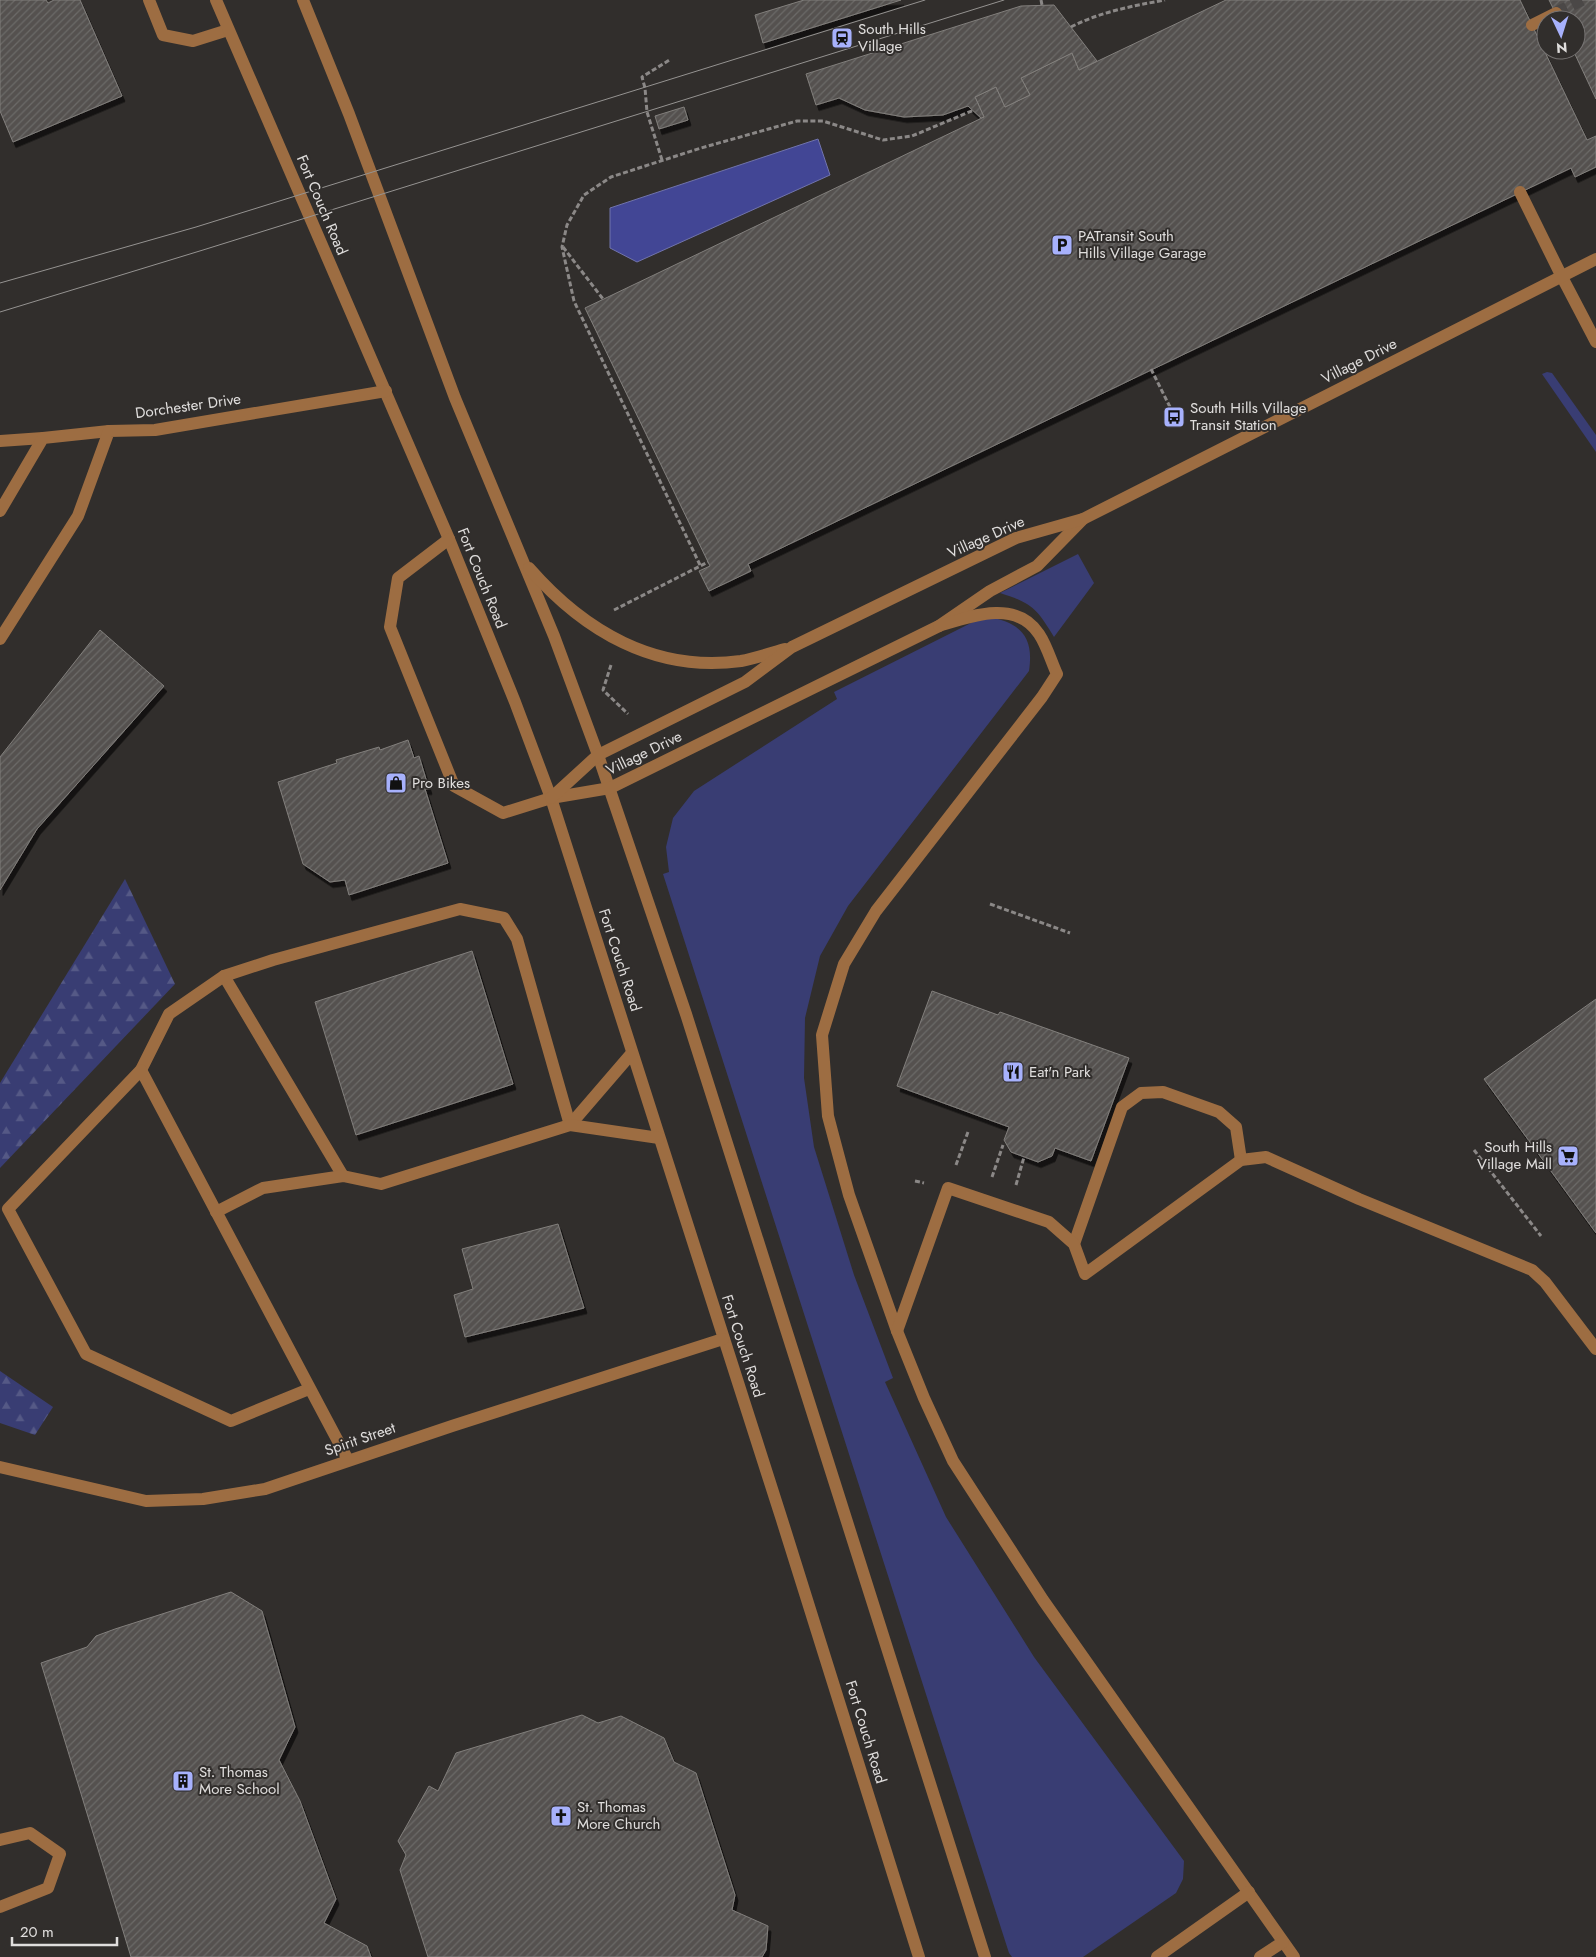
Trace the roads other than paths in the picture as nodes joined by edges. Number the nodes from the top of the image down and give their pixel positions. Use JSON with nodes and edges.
{"nodes":[{"id":1,"x":149,"y":0,"type":"edge"},
{"id":2,"x":216,"y":0,"type":"edge"},
{"id":3,"x":302,"y":0,"type":"edge"},
{"id":4,"x":1536,"y":23,"type":"edge"},
{"id":5,"x":1532,"y":25,"type":"dead end"},
{"id":6,"x":228,"y":30,"type":"junction"},
{"id":7,"x":1520,"y":192,"type":"dead end"},
{"id":8,"x":1596,"y":259,"type":"edge"},
{"id":9,"x":1562,"y":277,"type":"junction"},
{"id":10,"x":1596,"y":342,"type":"edge"},
{"id":11,"x":386,"y":391,"type":"junction"},
{"id":12,"x":108,"y":431,"type":"junction"},
{"id":13,"x":42,"y":438,"type":"junction"},
{"id":14,"x":0,"y":440,"type":"edge"},
{"id":15,"x":0,"y":511,"type":"edge"},
{"id":16,"x":1083,"y":519,"type":"junction"},
{"id":17,"x":449,"y":539,"type":"junction"},
{"id":18,"x":521,"y":558,"type":"junction"},
{"id":19,"x":939,"y":626,"type":"junction"},
{"id":20,"x":0,"y":639,"type":"edge"},
{"id":21,"x":792,"y":648,"type":"junction"},
{"id":22,"x":598,"y":755,"type":"junction"},
{"id":23,"x":610,"y":788,"type":"junction"},
{"id":24,"x":551,"y":798,"type":"junction"},
{"id":25,"x":224,"y":976,"type":"junction"},
{"id":26,"x":632,"y":1053,"type":"junction"},
{"id":27,"x":141,"y":1070,"type":"junction"},
{"id":28,"x":570,"y":1125,"type":"junction"},
{"id":29,"x":659,"y":1138,"type":"junction"},
{"id":30,"x":1241,"y":1160,"type":"junction"},
{"id":31,"x":343,"y":1176,"type":"junction"},
{"id":32,"x":216,"y":1212,"type":"junction"},
{"id":33,"x":1074,"y":1244,"type":"junction"},
{"id":34,"x":897,"y":1331,"type":"junction"},
{"id":35,"x":723,"y":1338,"type":"junction"},
{"id":36,"x":1596,"y":1349,"type":"edge"},
{"id":37,"x":309,"y":1389,"type":"junction"},
{"id":38,"x":348,"y":1460,"type":"junction"},
{"id":39,"x":0,"y":1467,"type":"edge"},
{"id":40,"x":0,"y":1840,"type":"edge"},
{"id":41,"x":1249,"y":1892,"type":"junction"},
{"id":42,"x":0,"y":1907,"type":"edge"},
{"id":43,"x":1283,"y":1942,"type":"junction"},
{"id":44,"x":920,"y":1957,"type":"edge"},
{"id":45,"x":985,"y":1957,"type":"edge"},
{"id":46,"x":1157,"y":1957,"type":"edge"},
{"id":47,"x":1260,"y":1957,"type":"edge"},
{"id":48,"x":1294,"y":1957,"type":"edge"}],
"edges":[{"from":1,"to":6,"type":"street"},
{"from":2,"to":6,"type":"street","name":"Fort Couch Road"},
{"from":3,"to":18,"type":"street"},
{"from":4,"to":5,"type":"street"},
{"from":6,"to":11,"type":"street","name":"Fort Couch Road"},
{"from":7,"to":9,"type":"street"},
{"from":8,"to":9,"type":"street","name":"Village Drive"},
{"from":9,"to":10,"type":"street"},
{"from":9,"to":16,"type":"street","name":"Village Drive"},
{"from":11,"to":12,"type":"street","name":"Dorchester Drive"},
{"from":11,"to":17,"type":"street","name":"Fort Couch Road"},
{"from":12,"to":13,"type":"street","name":"Dorchester Drive"},
{"from":12,"to":20,"type":"street"},
{"from":13,"to":14,"type":"street","name":"Dorchester Drive"},
{"from":13,"to":15,"type":"street"},
{"from":16,"to":19,"type":"street","name":"Village Drive"},
{"from":16,"to":21,"type":"street","name":"Village Drive"},
{"from":17,"to":24,"type":"street","name":"Fort Couch Road"},
{"from":17,"to":24,"type":"street"},
{"from":18,"to":21,"type":"street"},
{"from":18,"to":22,"type":"street"},
{"from":19,"to":23,"type":"street","name":"Village Drive"},
{"from":19,"to":34,"type":"street"},
{"from":21,"to":22,"type":"street","name":"Village Drive"},
{"from":22,"to":23,"type":"street"},
{"from":22,"to":24,"type":"street","name":"Village Drive"},
{"from":23,"to":24,"type":"street","name":"Village Drive"},
{"from":23,"to":45,"type":"street"},
{"from":24,"to":26,"type":"street","name":"Fort Couch Road"},
{"from":25,"to":27,"type":"street"},
{"from":25,"to":28,"type":"street"},
{"from":25,"to":31,"type":"street"},
{"from":26,"to":28,"type":"street"},
{"from":26,"to":29,"type":"street","name":"Fort Couch Road"},
{"from":27,"to":32,"type":"street"},
{"from":27,"to":37,"type":"street"},
{"from":28,"to":29,"type":"street"},
{"from":28,"to":31,"type":"street"},
{"from":29,"to":35,"type":"street","name":"Fort Couch Road"},
{"from":30,"to":33,"type":"street"},
{"from":30,"to":33,"type":"street"},
{"from":30,"to":36,"type":"street"},
{"from":31,"to":32,"type":"street"},
{"from":32,"to":37,"type":"street"},
{"from":33,"to":34,"type":"street"},
{"from":34,"to":41,"type":"street"},
{"from":35,"to":38,"type":"street","name":"Spirit Street"},
{"from":35,"to":44,"type":"street","name":"Fort Couch Road"},
{"from":37,"to":38,"type":"street"},
{"from":38,"to":39,"type":"street","name":"Spirit Street"},
{"from":40,"to":42,"type":"street"},
{"from":41,"to":43,"type":"street"},
{"from":41,"to":46,"type":"street"},
{"from":43,"to":47,"type":"street"},
{"from":43,"to":48,"type":"street"}]}
